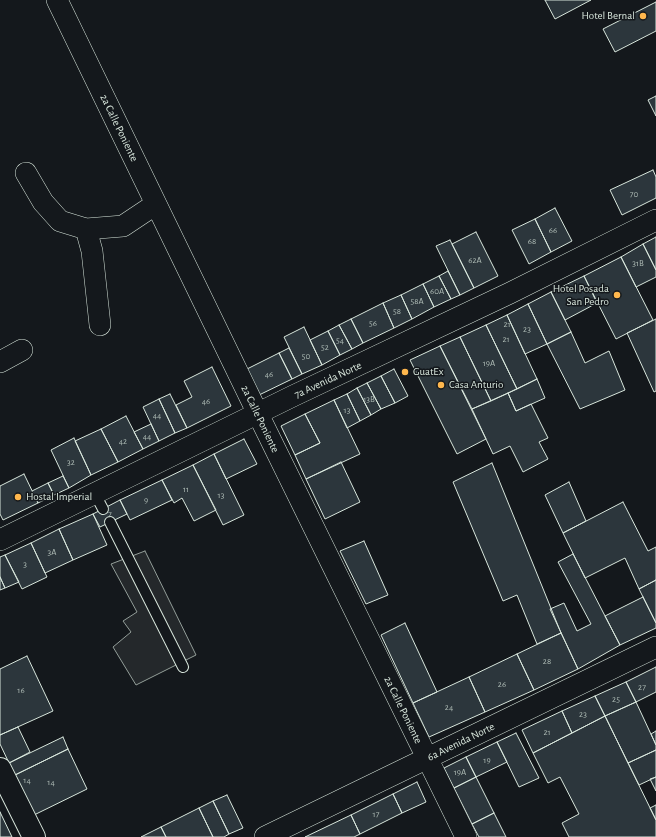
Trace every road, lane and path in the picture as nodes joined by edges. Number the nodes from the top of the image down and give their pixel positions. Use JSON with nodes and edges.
{"nodes":[{"id":1,"x":57,"y":0,"type":"edge"},
{"id":2,"x":26,"y":173,"type":"dead end"},
{"id":3,"x":156,"y":204,"type":"junction"},
{"id":4,"x":656,"y":220,"type":"edge"},
{"id":5,"x":86,"y":229,"type":"junction"},
{"id":6,"x":100,"y":325,"type":"dead end"},
{"id":7,"x":22,"y":350,"type":"dead end"},
{"id":8,"x":0,"y":362,"type":"edge"},
{"id":9,"x":258,"y":414,"type":"junction"},
{"id":10,"x":110,"y":522,"type":"dead end"},
{"id":11,"x":0,"y":540,"type":"edge"},
{"id":12,"x":656,"y":647,"type":"edge"},
{"id":13,"x":183,"y":667,"type":"dead end"},
{"id":14,"x":427,"y":758,"type":"junction"},
{"id":15,"x":0,"y":769,"type":"edge"},
{"id":16,"x":34,"y":837,"type":"edge"},
{"id":17,"x":265,"y":837,"type":"edge"},
{"id":18,"x":466,"y":837,"type":"edge"}],
"edges":[{"from":1,"to":3,"type":"street","name":"2a Calle Poniente"},
{"from":2,"to":5,"type":"street"},
{"from":3,"to":5,"type":"street"},
{"from":3,"to":9,"type":"street","name":"2a Calle Poniente"},
{"from":4,"to":9,"type":"street","name":"7a Avenida Norte"},
{"from":5,"to":6,"type":"street"},
{"from":7,"to":8,"type":"street"},
{"from":9,"to":11,"type":"street","name":"7a Avenida Norte"},
{"from":9,"to":14,"type":"street","name":"2a Calle Poniente"},
{"from":10,"to":13,"type":"lane"},
{"from":12,"to":14,"type":"street","name":"6a Avenida Norte"},
{"from":14,"to":17,"type":"street","name":"6a Avenida Norte"},
{"from":14,"to":18,"type":"street","name":"2a Calle Poniente"},
{"from":15,"to":16,"type":"main road"}]}
